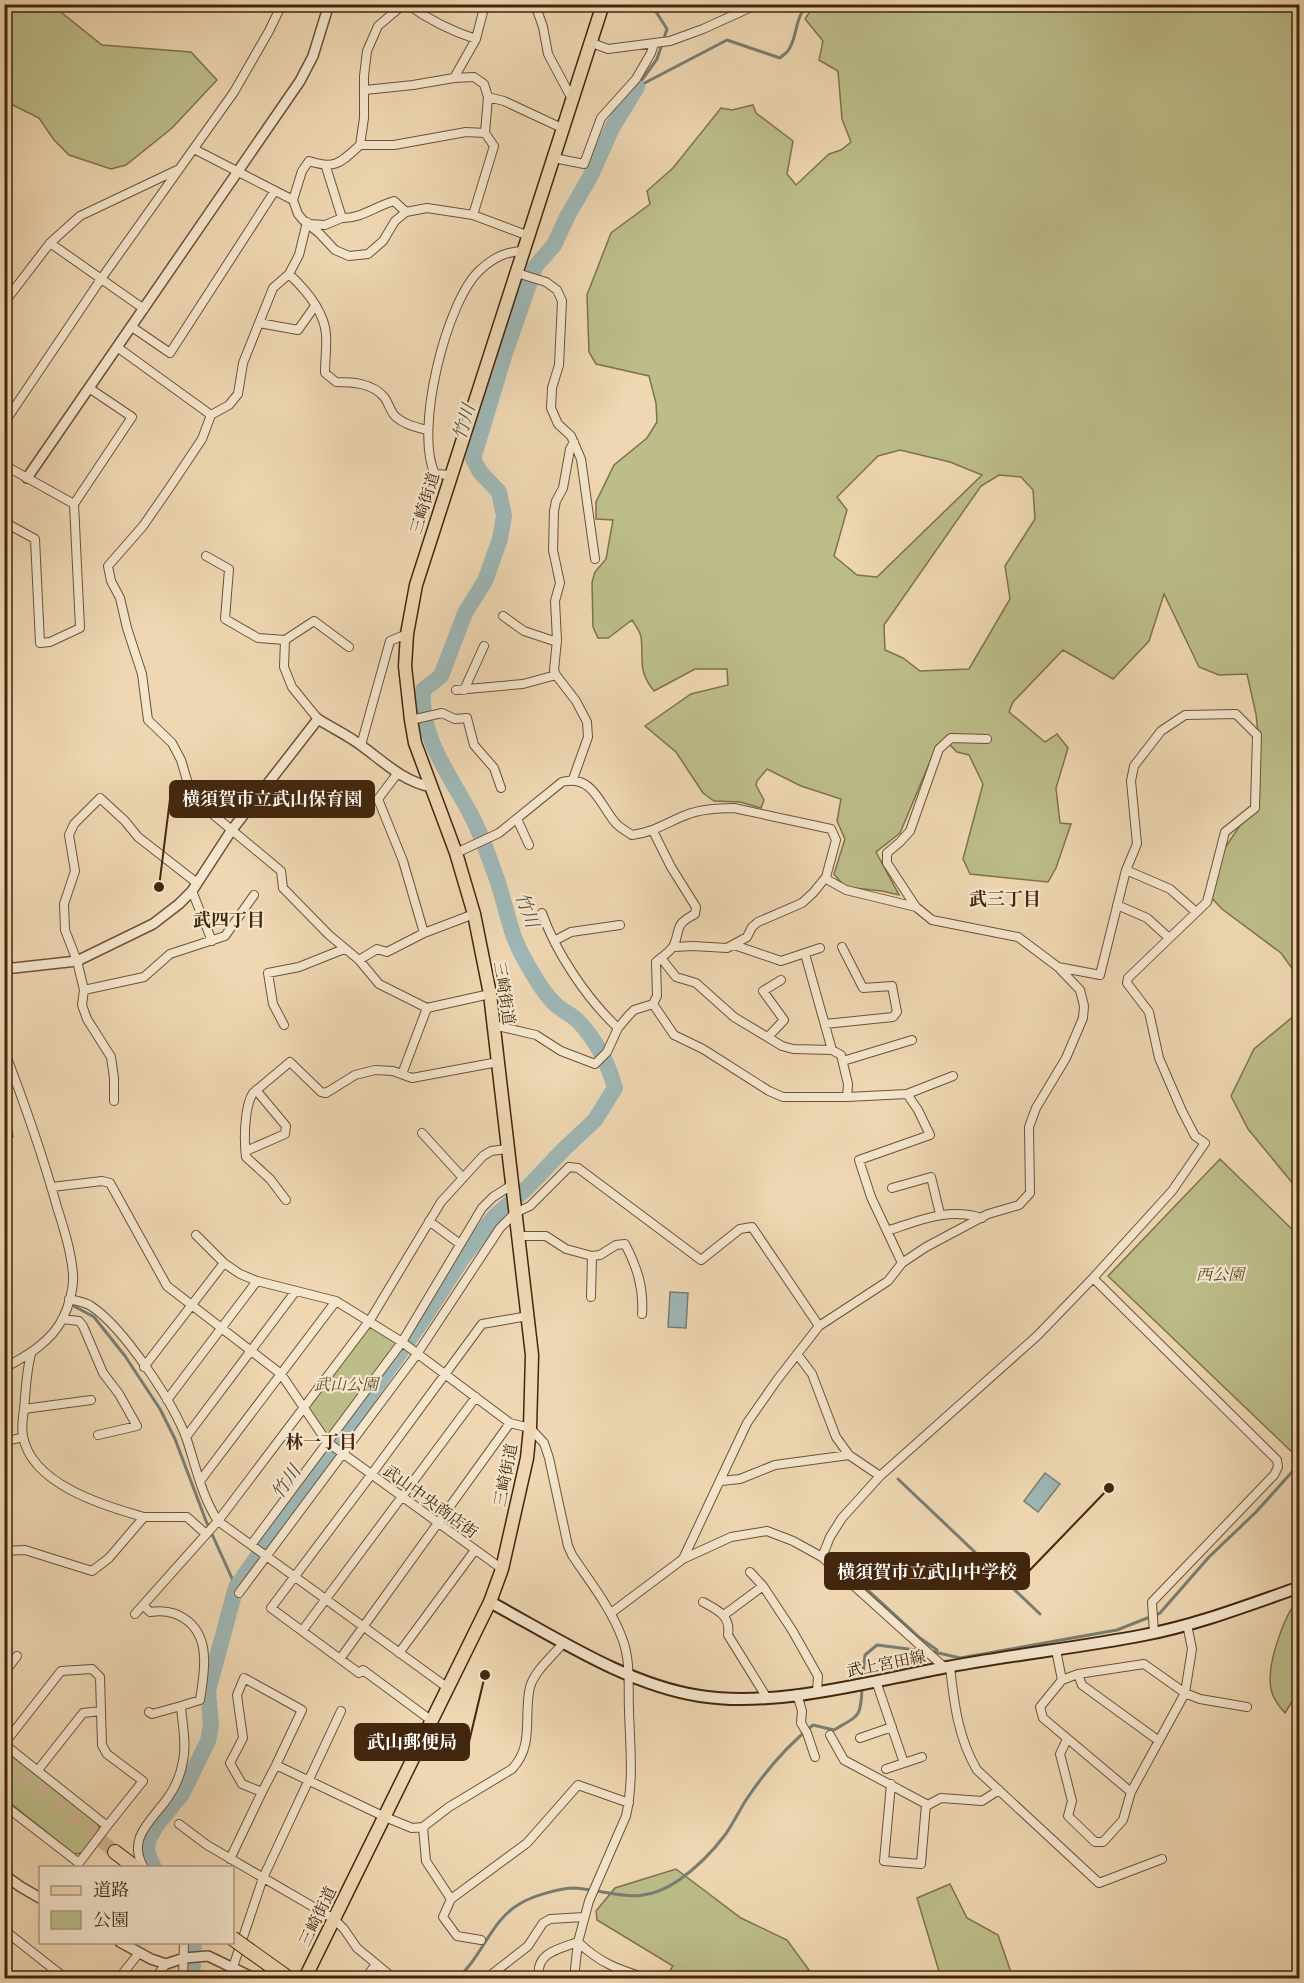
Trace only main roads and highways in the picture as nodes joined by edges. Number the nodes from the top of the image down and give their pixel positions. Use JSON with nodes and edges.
{"nodes":[{"id":1,"x":603,"y":4,"type":"edge"},
{"id":2,"x":1299,"y":1587,"type":"edge"},
{"id":3,"x":490,"y":1602,"type":"junction"},
{"id":4,"x":113,"y":1854,"type":"tunnel mouth"},
{"id":5,"x":132,"y":1866,"type":"edge"},
{"id":6,"x":234,"y":1939,"type":"edge"},
{"id":7,"x":232,"y":1944,"type":"edge"},
{"id":8,"x":279,"y":1978,"type":"edge"},
{"id":9,"x":288,"y":1978,"type":"edge"},
{"id":10,"x":304,"y":1978,"type":"edge"}],
"edges":[{"from":1,"to":3,"type":"main road","name":"三崎街道"},
{"from":2,"to":3,"type":"main road","name":"武上宮田線"},
{"from":3,"to":10,"type":"main road","name":"三崎街道"},
{"from":4,"to":5,"type":"highway"},
{"from":6,"to":9,"type":"highway","bridge":true},
{"from":7,"to":8,"type":"highway"}]}
